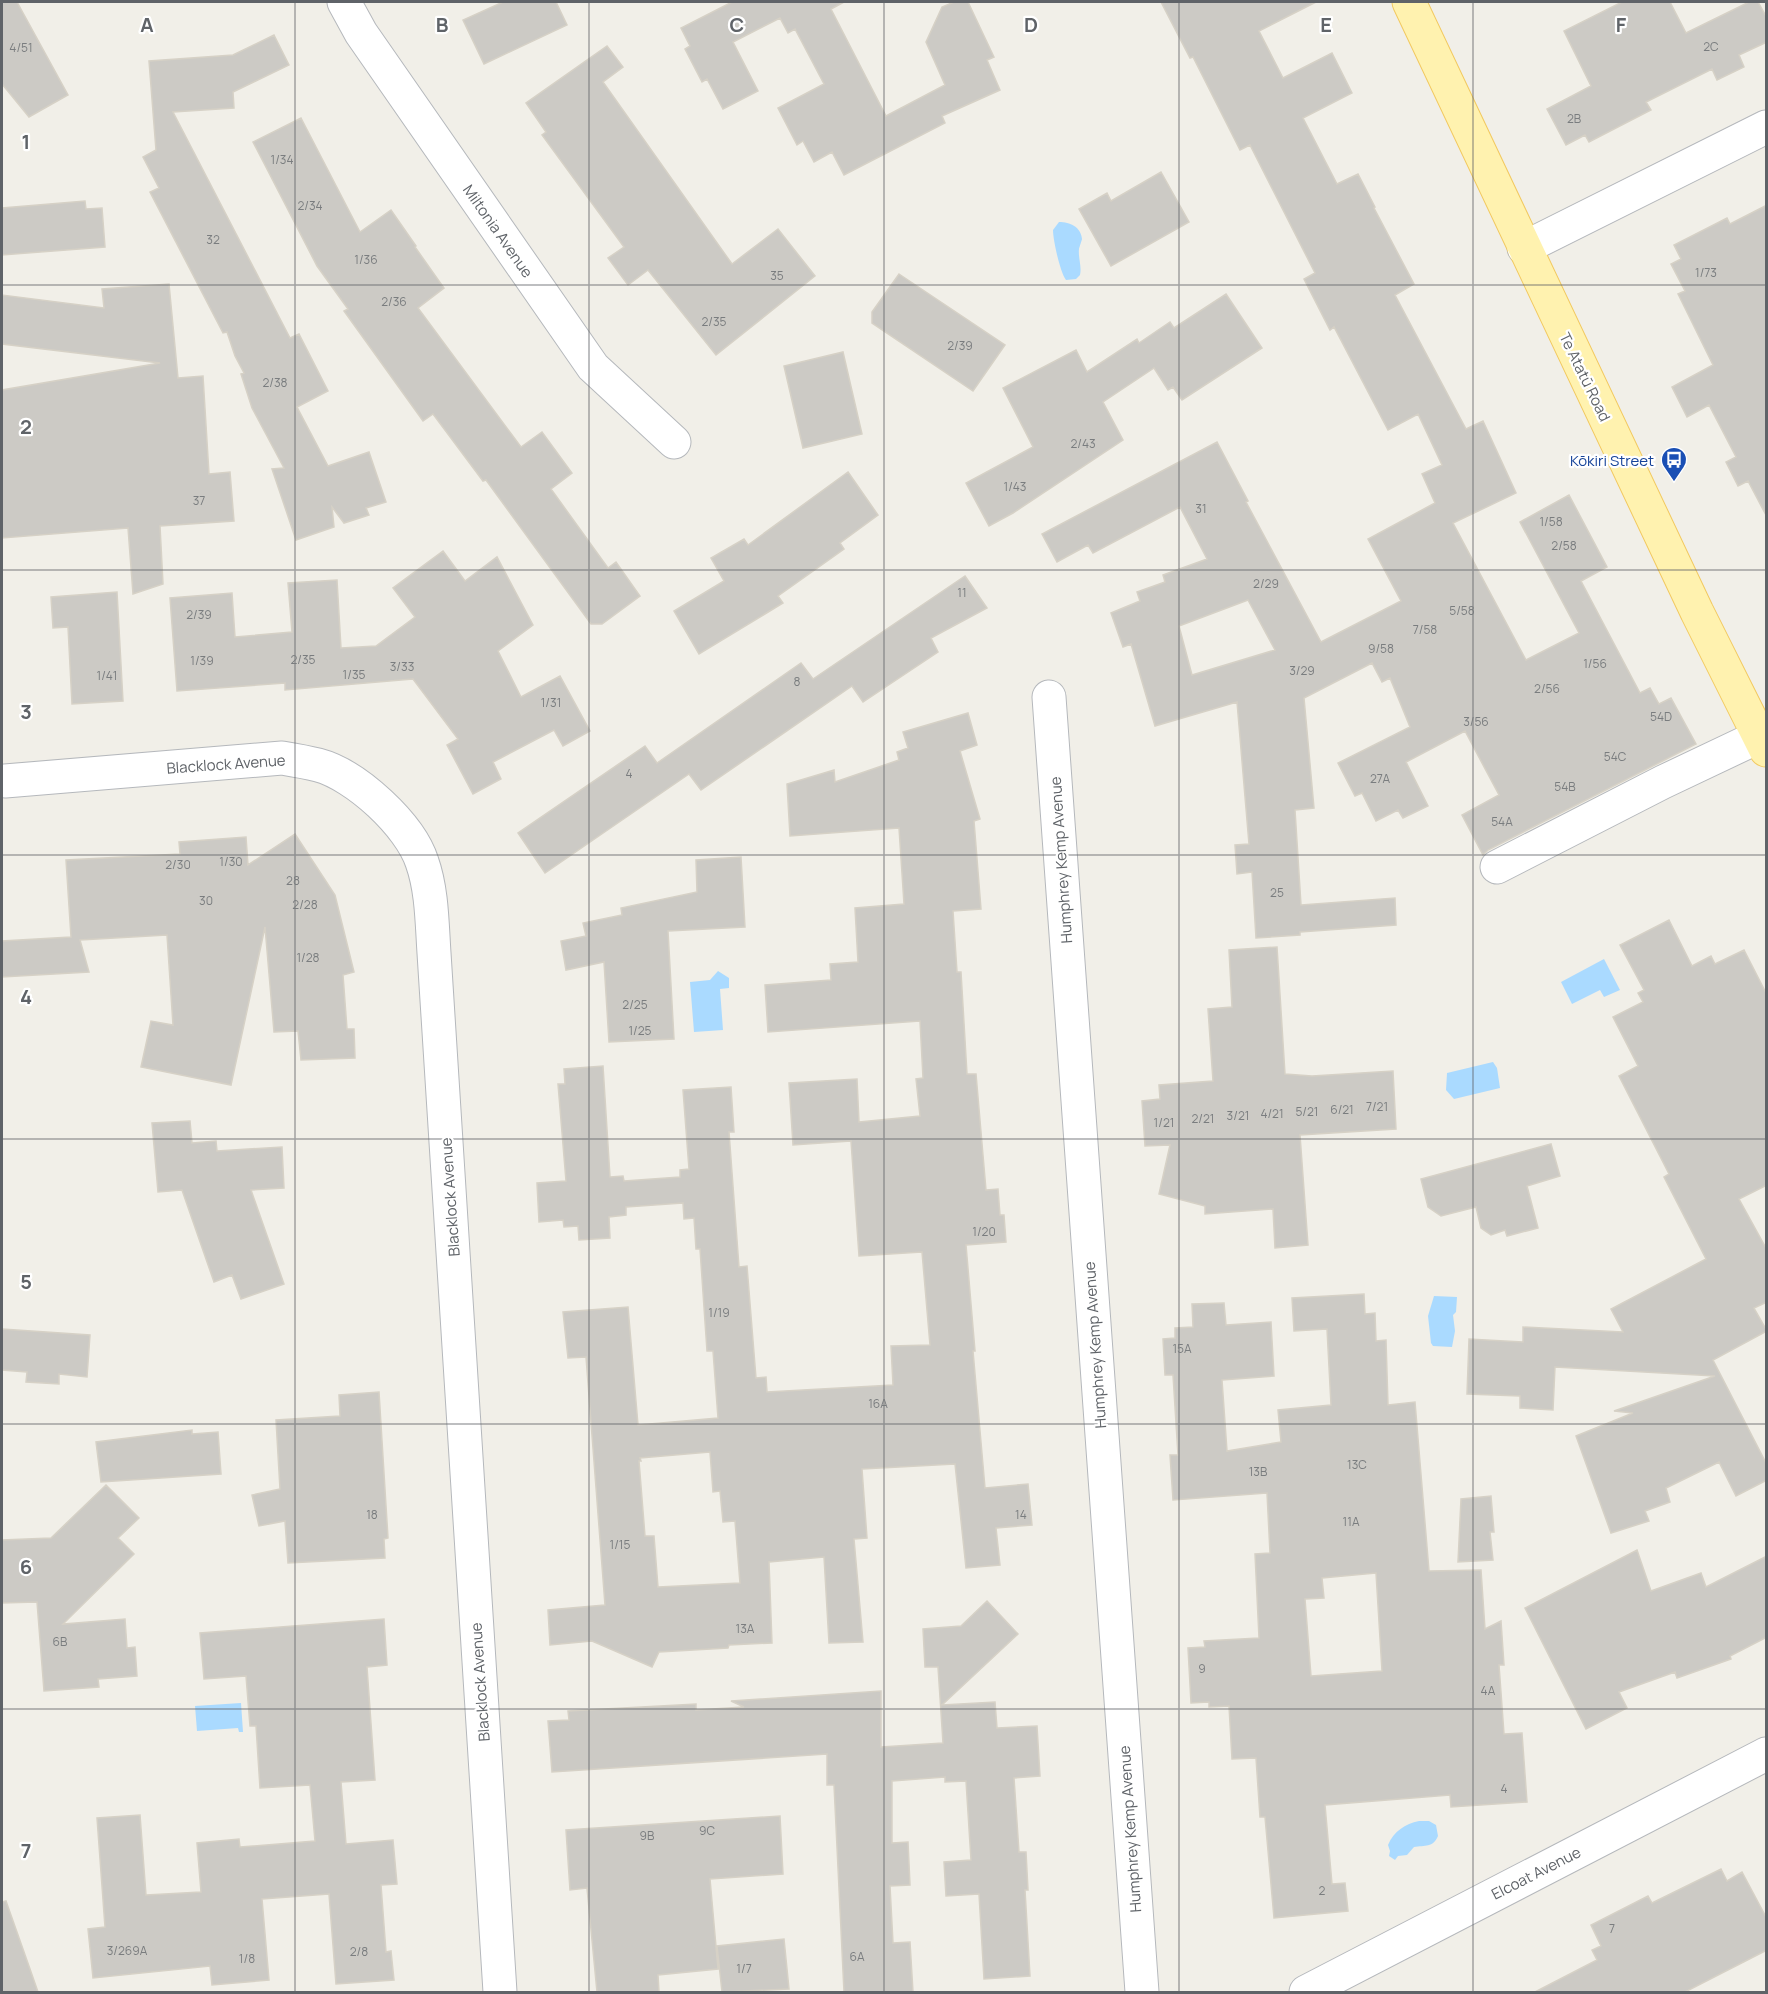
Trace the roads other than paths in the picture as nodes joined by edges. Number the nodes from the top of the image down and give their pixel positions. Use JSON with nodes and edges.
{"nodes":[{"id":1,"x":344,"y":2,"type":"edge"},
{"id":2,"x":1409,"y":2,"type":"edge"},
{"id":3,"x":1767,"y":127,"type":"edge"},
{"id":4,"x":1524,"y":248,"type":"junction"},
{"id":5,"x":674,"y":442,"type":"dead end"},
{"id":6,"x":1049,"y":697,"type":"dead end"},
{"id":7,"x":1764,"y":744,"type":"edge"},
{"id":8,"x":5,"y":781,"type":"dead end"},
{"id":9,"x":1497,"y":867,"type":"dead end"},
{"id":10,"x":1767,"y":1754,"type":"edge"},
{"id":11,"x":500,"y":1992,"type":"edge"},
{"id":12,"x":1142,"y":1992,"type":"edge"},
{"id":13,"x":1306,"y":1992,"type":"edge"}],
"edges":[{"from":1,"to":5,"type":"street","name":"Miltonia Avenue"},
{"from":2,"to":4,"type":"main road","name":"Te Atatū Road"},
{"from":3,"to":4,"type":"street"},
{"from":4,"to":7,"type":"main road","name":"Te Atatū Road"},
{"from":6,"to":12,"type":"street","name":"Humphrey Kemp Avenue"},
{"from":7,"to":9,"type":"street"},
{"from":8,"to":11,"type":"street","name":"Blacklock Avenue"},
{"from":10,"to":13,"type":"street","name":"Elcoat Avenue"}]}
